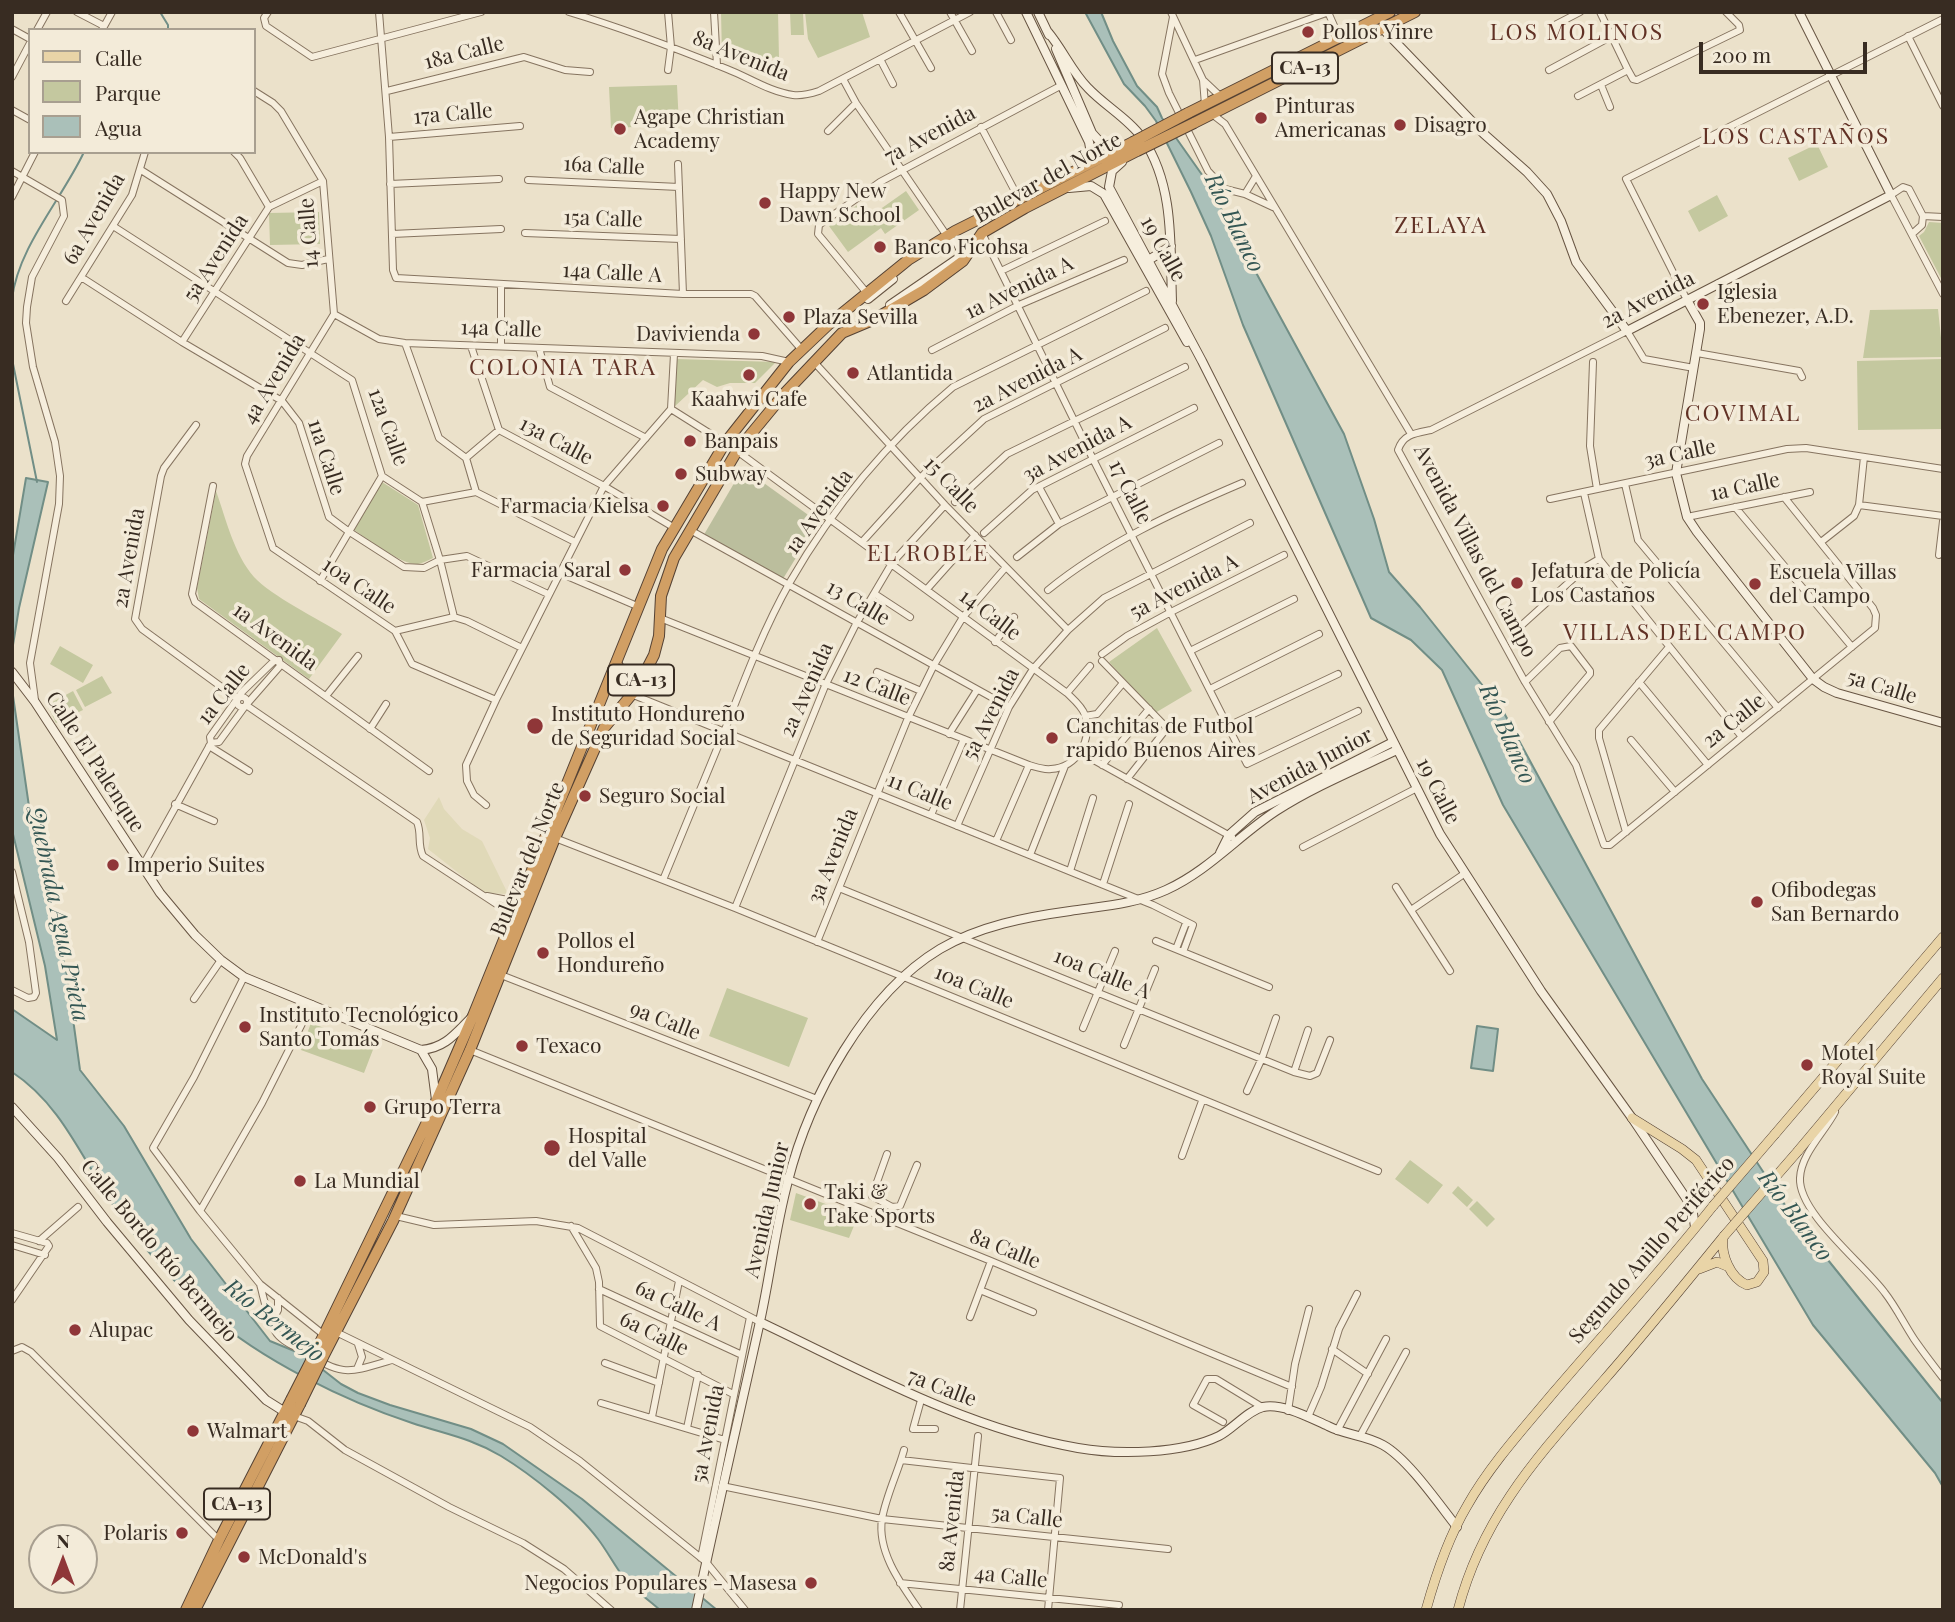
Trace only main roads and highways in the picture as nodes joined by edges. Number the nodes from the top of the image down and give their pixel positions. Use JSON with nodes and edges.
{"nodes":[{"id":1,"x":1026,"y":12,"type":"edge"},
{"id":2,"x":1038,"y":12,"type":"edge"},
{"id":3,"x":1390,"y":12,"type":"edge"},
{"id":4,"x":1415,"y":12,"type":"edge"},
{"id":5,"x":1799,"y":12,"type":"edge"},
{"id":6,"x":1373,"y":16,"type":"edge"},
{"id":7,"x":1383,"y":29,"type":"junction"},
{"id":8,"x":1048,"y":32,"type":"junction"},
{"id":9,"x":1043,"y":47,"type":"junction"},
{"id":10,"x":1074,"y":94,"type":"junction"},
{"id":11,"x":1094,"y":94,"type":"junction"},
{"id":12,"x":1223,"y":102,"type":"junction"},
{"id":13,"x":1095,"y":144,"type":"junction"},
{"id":14,"x":1122,"y":153,"type":"junction"},
{"id":15,"x":1080,"y":168,"type":"junction"},
{"id":16,"x":1068,"y":188,"type":"junction"},
{"id":17,"x":1171,"y":246,"type":"junction"},
{"id":18,"x":1146,"y":262,"type":"junction"},
{"id":19,"x":1687,"y":300,"type":"junction"},
{"id":20,"x":1173,"y":304,"type":"junction"},
{"id":21,"x":829,"y":324,"type":"junction"},
{"id":22,"x":842,"y":333,"type":"junction"},
{"id":23,"x":1202,"y":360,"type":"junction"},
{"id":24,"x":740,"y":424,"type":"junction"},
{"id":25,"x":674,"y":558,"type":"junction"},
{"id":26,"x":17,"y":677,"type":"edge"},
{"id":27,"x":1943,"y":723,"type":"edge"},
{"id":28,"x":1395,"y":746,"type":"junction"},
{"id":29,"x":1219,"y":856,"type":"junction"},
{"id":30,"x":1943,"y":937,"type":"edge"},
{"id":31,"x":1943,"y":978,"type":"edge"},
{"id":32,"x":473,"y":1016,"type":"junction"},
{"id":33,"x":421,"y":1050,"type":"junction"},
{"id":34,"x":436,"y":1102,"type":"junction"},
{"id":35,"x":12,"y":1107,"type":"edge"},
{"id":36,"x":1632,"y":1118,"type":"junction"},
{"id":37,"x":1692,"y":1208,"type":"junction"},
{"id":38,"x":1711,"y":1208,"type":"junction"},
{"id":39,"x":1695,"y":1227,"type":"junction"},
{"id":40,"x":1723,"y":1237,"type":"junction"},
{"id":41,"x":1729,"y":1267,"type":"junction"},
{"id":42,"x":1694,"y":1272,"type":"junction"},
{"id":43,"x":760,"y":1322,"type":"junction"},
{"id":44,"x":319,"y":1355,"type":"junction"},
{"id":45,"x":289,"y":1414,"type":"junction"},
{"id":46,"x":1457,"y":1527,"type":"junction"},
{"id":47,"x":186,"y":1610,"type":"edge"},
{"id":48,"x":195,"y":1610,"type":"edge"},
{"id":49,"x":696,"y":1610,"type":"edge"},
{"id":50,"x":1426,"y":1610,"type":"edge"},
{"id":51,"x":1458,"y":1610,"type":"edge"}],
"edges":[{"from":1,"to":9,"type":"main road"},
{"from":2,"to":8,"type":"main road"},
{"from":3,"to":6,"type":"highway","name":"Bulevar del Norte","number":"CA-13"},
{"from":4,"to":7,"type":"highway","name":"Bulevar del Norte","number":"CA-13"},
{"from":5,"to":19,"type":"main road","name":"2a Avenida"},
{"from":6,"to":12,"type":"highway","name":"Bulevar del Norte","number":"CA-13"},
{"from":7,"to":12,"type":"highway","name":"Bulevar del Norte","number":"CA-13"},
{"from":7,"to":19,"type":"main road","name":"2a Avenida"},
{"from":8,"to":10,"type":"main road"},
{"from":8,"to":11,"type":"main road"},
{"from":9,"to":10,"type":"main road"},
{"from":9,"to":13,"type":"main road"},
{"from":10,"to":11,"type":"main road"},
{"from":10,"to":13,"type":"main road"},
{"from":11,"to":17,"type":"main road"},
{"from":12,"to":14,"type":"highway","name":"Bulevar del Norte","number":"CA-13","bridge":true},
{"from":13,"to":14,"type":"main road"},
{"from":13,"to":15,"type":"main road"},
{"from":14,"to":15,"type":"highway","name":"Bulevar del Norte","number":"CA-13"},
{"from":14,"to":16,"type":"highway","name":"Bulevar del Norte","number":"CA-13"},
{"from":14,"to":18,"type":"main road","name":"19 Calle"},
{"from":15,"to":21,"type":"highway","name":"Bulevar del Norte","number":"CA-13"},
{"from":16,"to":18,"type":"main road","name":"19 Calle"},
{"from":16,"to":22,"type":"highway","name":"Bulevar del Norte","number":"CA-13"},
{"from":17,"to":18,"type":"main road"},
{"from":17,"to":20,"type":"main road"},
{"from":18,"to":20,"type":"main road","name":"19 Calle"},
{"from":18,"to":23,"type":"main road","name":"19 Calle"},
{"from":19,"to":27,"type":"main road","name":"5a Calle"},
{"from":20,"to":23,"type":"main road","name":"19 Calle"},
{"from":21,"to":22,"type":"main road"},
{"from":21,"to":24,"type":"highway","name":"Bulevar del Norte","number":"CA-13"},
{"from":22,"to":25,"type":"highway","name":"Bulevar del Norte","number":"CA-13"},
{"from":23,"to":28,"type":"main road","name":"19 Calle"},
{"from":24,"to":25,"type":"highway"},
{"from":24,"to":32,"type":"highway","name":"Bulevar del Norte","number":"CA-13"},
{"from":25,"to":44,"type":"highway","name":"Bulevar del Norte","number":"CA-13"},
{"from":26,"to":33,"type":"main road","name":"Calle El Palenque"},
{"from":28,"to":29,"type":"main road","name":"Avenida Junior"},
{"from":28,"to":29,"type":"main road","name":"Avenida Junior"},
{"from":28,"to":36,"type":"main road","name":"19 Calle"},
{"from":29,"to":43,"type":"main road","name":"Avenida Junior"},
{"from":30,"to":38,"type":"main road","name":"Segundo Anillo Periférico","bridge":true},
{"from":31,"to":40,"type":"main road","bridge":true},
{"from":32,"to":33,"type":"main road"},
{"from":32,"to":34,"type":"highway","name":"Bulevar del Norte","number":"CA-13"},
{"from":33,"to":34,"type":"main road"},
{"from":34,"to":44,"type":"highway","name":"Bulevar del Norte","number":"CA-13"},
{"from":35,"to":45,"type":"main road","name":"Calle Bordo Río Bermejo"},
{"from":36,"to":37,"type":"main road","name":"19 Calle"},
{"from":36,"to":41,"type":"main road"},
{"from":37,"to":38,"type":"main road"},
{"from":37,"to":39,"type":"main road","name":"19 Calle"},
{"from":38,"to":39,"type":"main road","name":"Segundo Anillo Periférico"},
{"from":39,"to":46,"type":"main road","name":"Segundo Anillo Periférico"},
{"from":40,"to":41,"type":"main road"},
{"from":40,"to":42,"type":"main road"},
{"from":41,"to":42,"type":"main road"},
{"from":42,"to":51,"type":"main road"},
{"from":43,"to":46,"type":"main road","name":"7a Calle"},
{"from":43,"to":49,"type":"main road","name":"Avenida Junior"},
{"from":44,"to":45,"type":"highway","name":"Bulevar del Norte","number":"CA-13","bridge":true},
{"from":45,"to":47,"type":"highway","name":"Bulevar del Norte","number":"CA-13"},
{"from":45,"to":48,"type":"highway","name":"Bulevar del Norte","number":"CA-13"},
{"from":46,"to":50,"type":"main road","name":"Segundo Anillo Periférico"}]}
